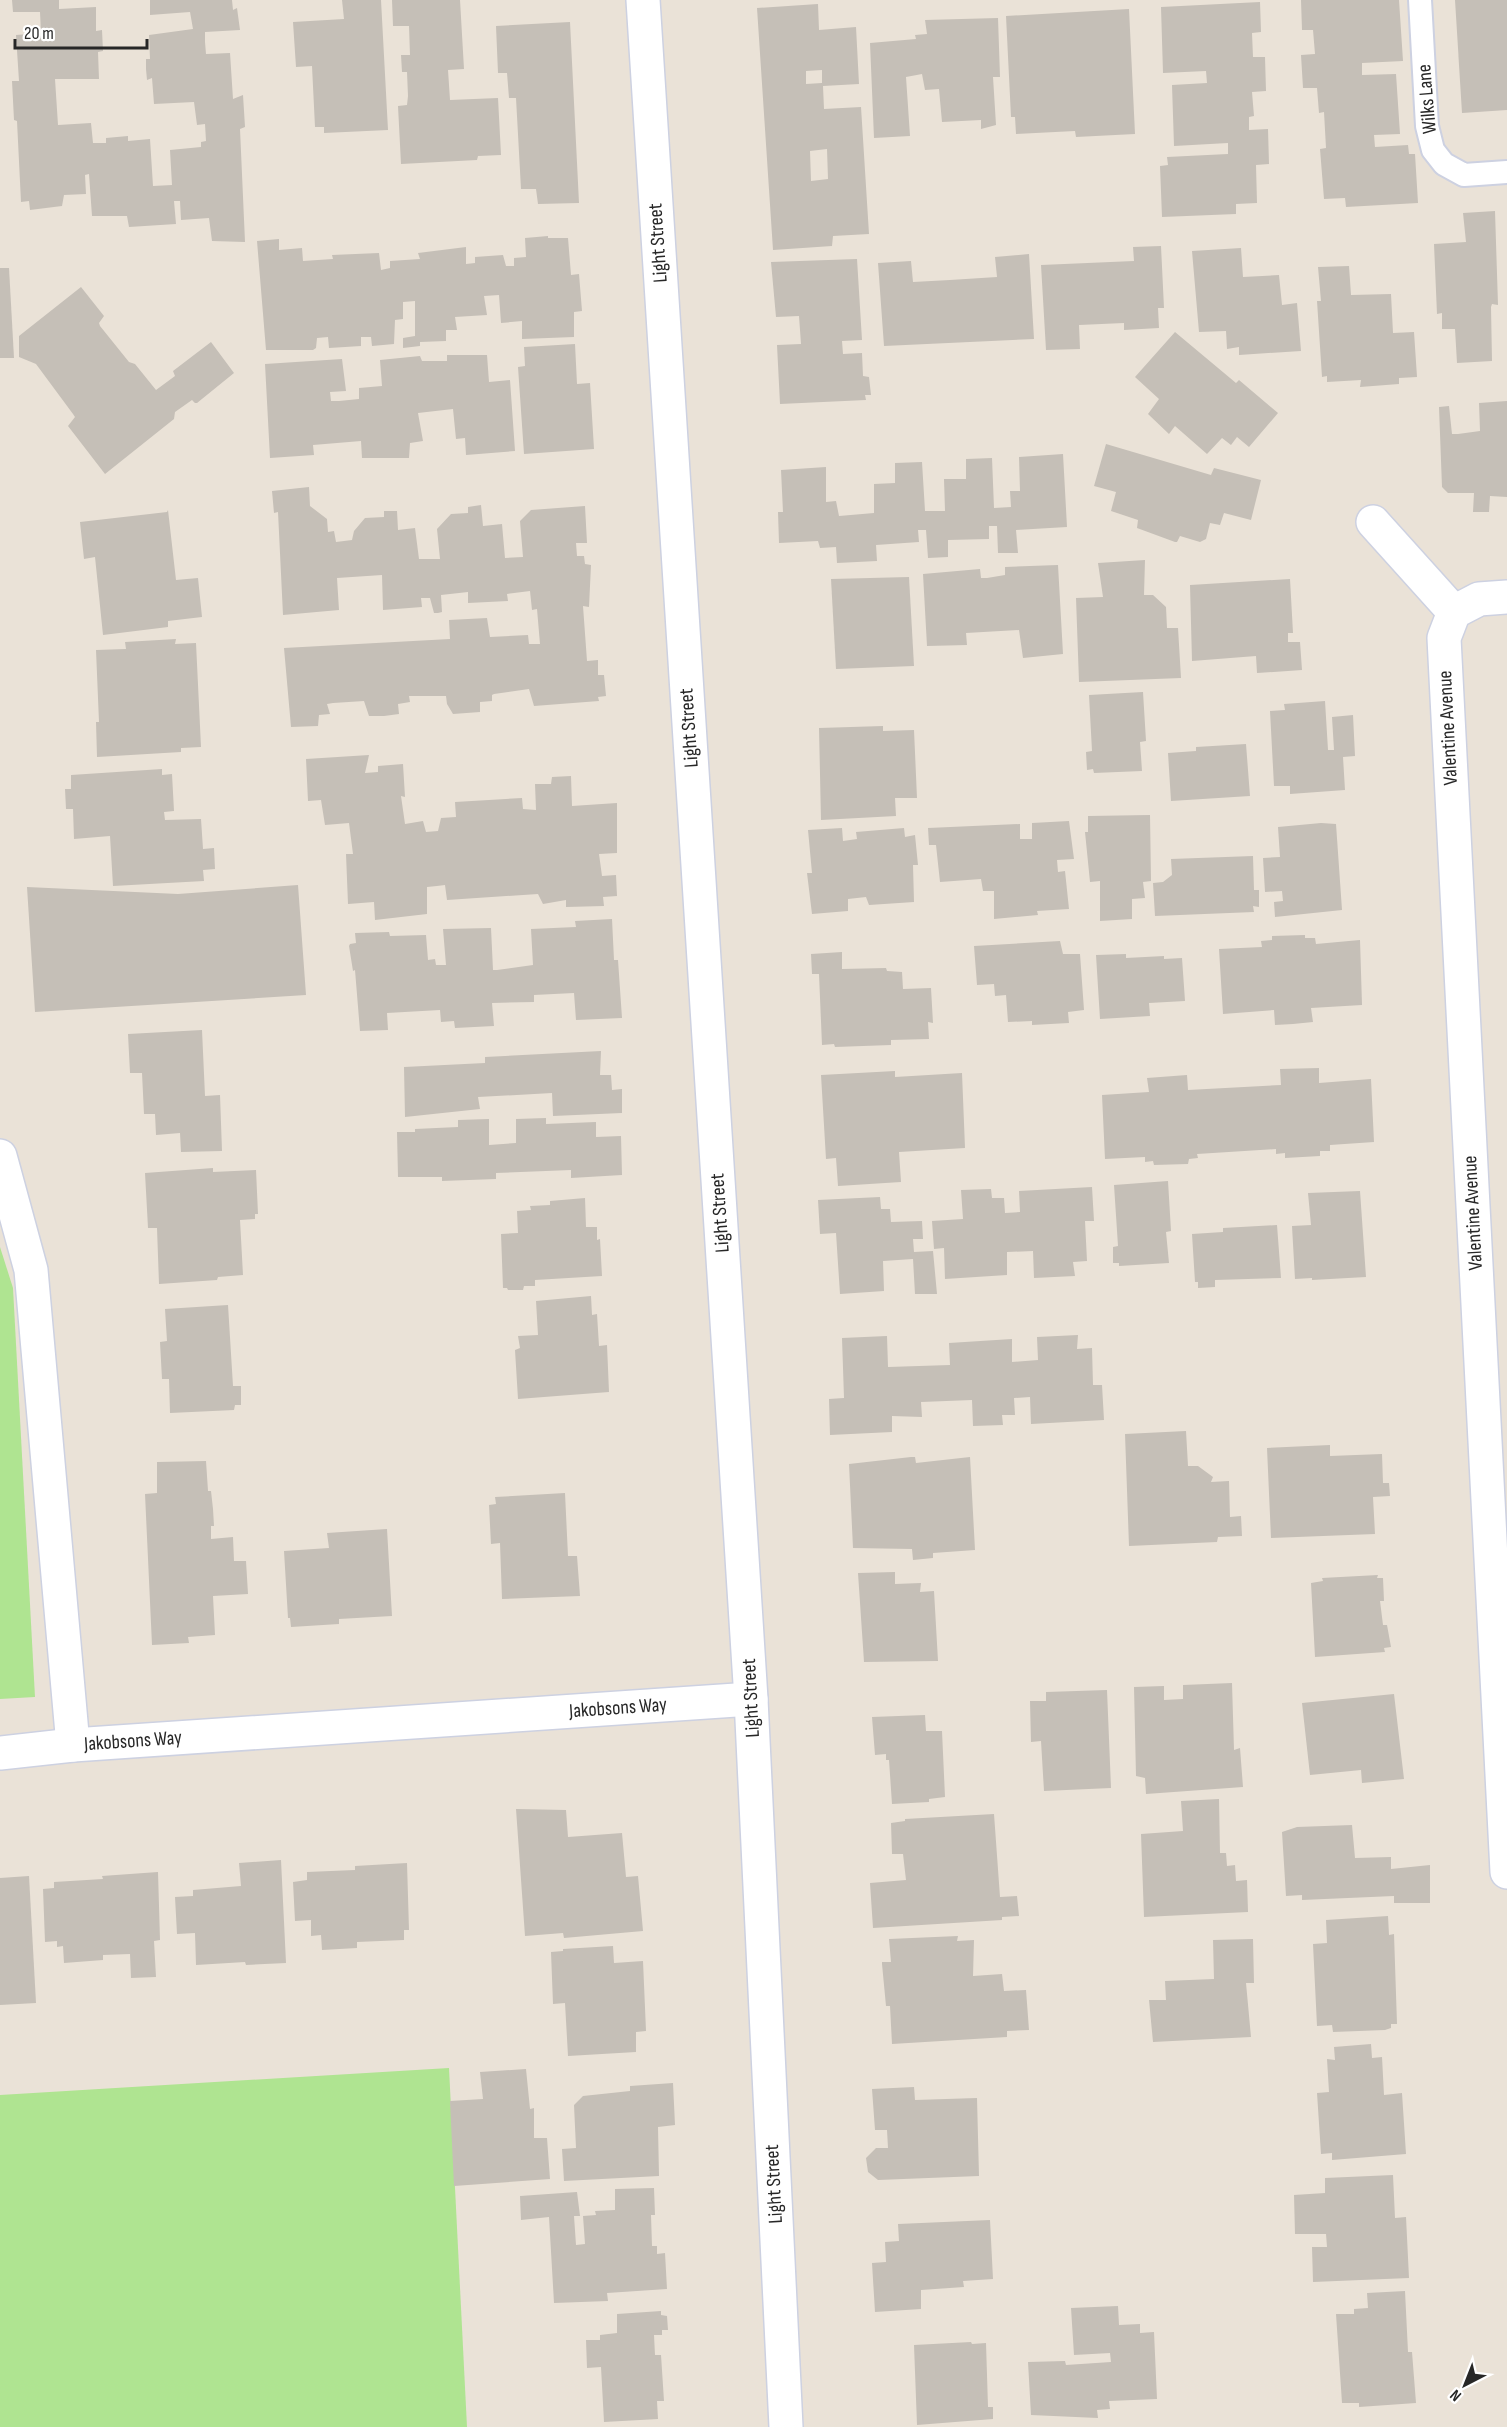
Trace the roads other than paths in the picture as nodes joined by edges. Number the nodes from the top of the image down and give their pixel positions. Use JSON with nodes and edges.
{"nodes":[{"id":1,"x":643,"y":0,"type":"edge"},
{"id":2,"x":1420,"y":0,"type":"edge"},
{"id":3,"x":1507,"y":172,"type":"edge"},
{"id":4,"x":1373,"y":522,"type":"dead end"},
{"id":5,"x":1507,"y":597,"type":"edge"},
{"id":6,"x":1454,"y":612,"type":"junction"},
{"id":7,"x":0,"y":1156,"type":"edge"},
{"id":8,"x":752,"y":1698,"type":"junction"},
{"id":9,"x":73,"y":1745,"type":"junction"},
{"id":10,"x":0,"y":1753,"type":"edge"},
{"id":11,"x":1507,"y":1872,"type":"edge"},
{"id":12,"x":786,"y":2427,"type":"edge"}],
"edges":[{"from":1,"to":8,"type":"street","name":"Light Street"},
{"from":2,"to":3,"type":"lane","name":"Wilks Lane"},
{"from":4,"to":6,"type":"street"},
{"from":5,"to":6,"type":"street"},
{"from":6,"to":11,"type":"street","name":"Valentine Avenue"},
{"from":7,"to":9,"type":"street","name":"Jakobsons Way"},
{"from":8,"to":9,"type":"street","name":"Jakobsons Way"},
{"from":8,"to":12,"type":"street","name":"Light Street"},
{"from":9,"to":10,"type":"street"}]}
